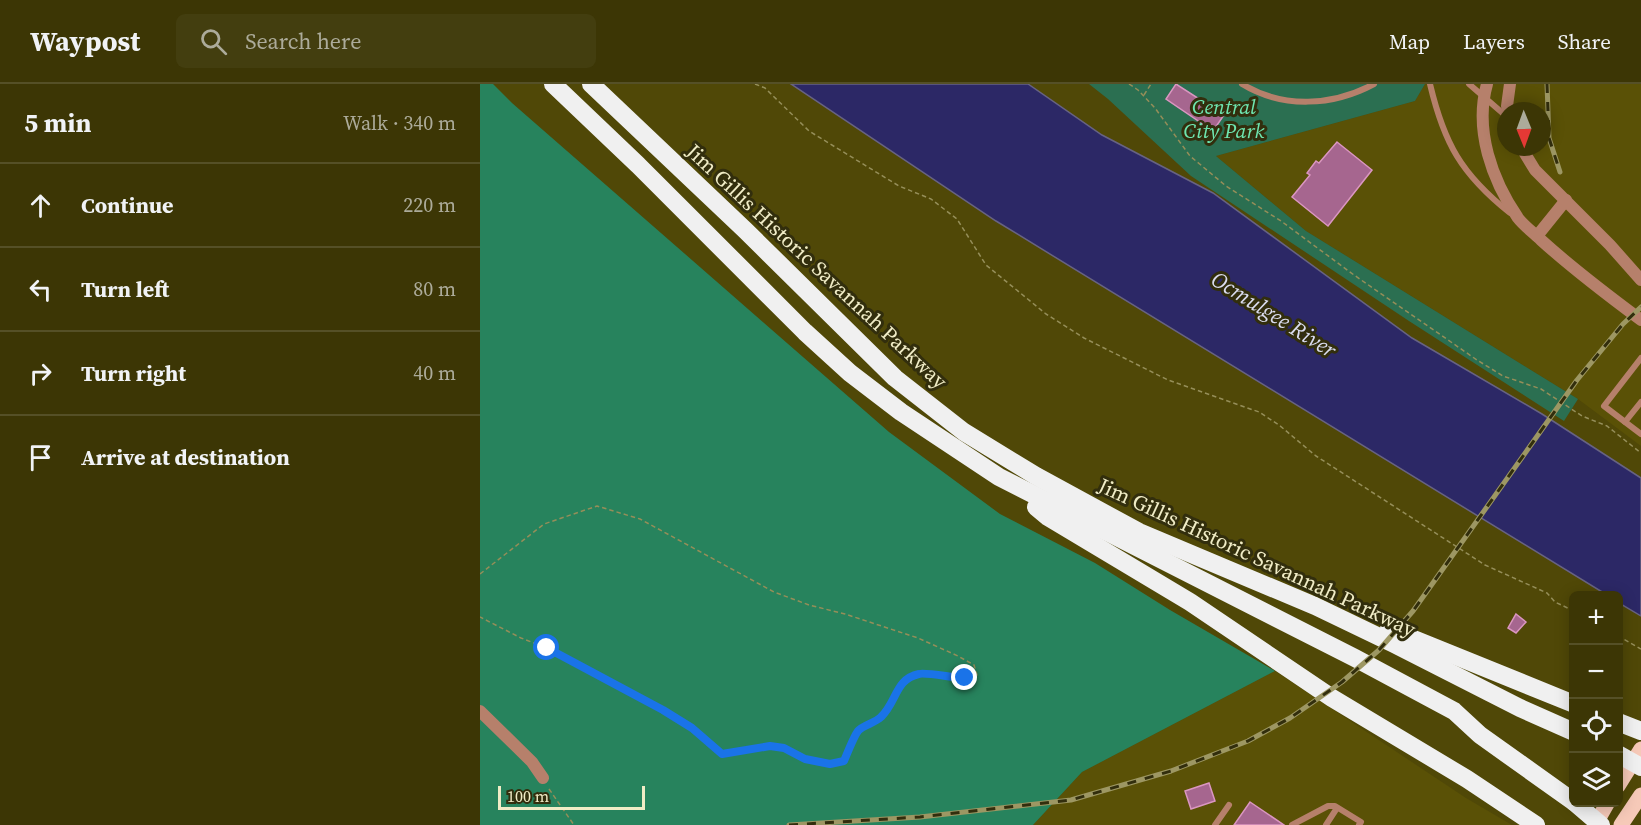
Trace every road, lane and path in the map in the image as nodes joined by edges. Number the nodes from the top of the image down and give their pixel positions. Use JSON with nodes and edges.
{"nodes":[{"id":1,"x":553,"y":84,"type":"edge"},
{"id":2,"x":591,"y":84,"type":"edge"},
{"id":3,"x":755,"y":84,"type":"edge"},
{"id":4,"x":1129,"y":84,"type":"edge"},
{"id":5,"x":1151,"y":84,"type":"edge"},
{"id":6,"x":1242,"y":84,"type":"edge"},
{"id":7,"x":1374,"y":84,"type":"edge"},
{"id":8,"x":1430,"y":84,"type":"edge"},
{"id":9,"x":1469,"y":84,"type":"edge"},
{"id":10,"x":1510,"y":84,"type":"edge"},
{"id":11,"x":1485,"y":90,"type":"edge"},
{"id":12,"x":1144,"y":96,"type":"junction"},
{"id":13,"x":1508,"y":102,"type":"edge"},
{"id":14,"x":1497,"y":105,"type":"edge"},
{"id":15,"x":1526,"y":156,"type":"edge"},
{"id":16,"x":1566,"y":200,"type":"junction"},
{"id":17,"x":1519,"y":220,"type":"junction"},
{"id":18,"x":1538,"y":236,"type":"junction"},
{"id":19,"x":1641,"y":280,"type":"edge"},
{"id":20,"x":1641,"y":320,"type":"edge"},
{"id":21,"x":1641,"y":358,"type":"edge"},
{"id":22,"x":1641,"y":402,"type":"edge"},
{"id":23,"x":1625,"y":422,"type":"junction"},
{"id":24,"x":1641,"y":434,"type":"edge"},
{"id":25,"x":1641,"y":453,"type":"edge"},
{"id":26,"x":999,"y":477,"type":"junction"},
{"id":27,"x":480,"y":574,"type":"edge"},
{"id":28,"x":1315,"y":606,"type":"junction"},
{"id":29,"x":1569,"y":609,"type":"edge"},
{"id":30,"x":480,"y":617,"type":"edge"},
{"id":31,"x":1623,"y":639,"type":"edge"},
{"id":32,"x":1641,"y":649,"type":"edge"},
{"id":33,"x":1569,"y":702,"type":"edge"},
{"id":34,"x":480,"y":711,"type":"edge"},
{"id":35,"x":1623,"y":724,"type":"edge"},
{"id":36,"x":1569,"y":730,"type":"edge"},
{"id":37,"x":1641,"y":730,"type":"edge"},
{"id":38,"x":1641,"y":749,"type":"edge"},
{"id":39,"x":1623,"y":757,"type":"edge"},
{"id":40,"x":1641,"y":767,"type":"edge"},
{"id":41,"x":543,"y":778,"type":"joint"},
{"id":42,"x":1623,"y":778,"type":"edge"},
{"id":43,"x":1641,"y":795,"type":"edge"},
{"id":44,"x":1569,"y":798,"type":"edge"},
{"id":45,"x":1229,"y":805,"type":"dead end"},
{"id":46,"x":1580,"y":807,"type":"edge"},
{"id":47,"x":1605,"y":807,"type":"edge"},
{"id":48,"x":1337,"y":808,"type":"junction"},
{"id":49,"x":574,"y":825,"type":"edge"},
{"id":50,"x":1215,"y":825,"type":"edge"},
{"id":51,"x":1292,"y":825,"type":"edge"},
{"id":52,"x":1326,"y":825,"type":"edge"},
{"id":53,"x":1359,"y":825,"type":"edge"},
{"id":54,"x":1536,"y":825,"type":"edge"},
{"id":55,"x":1595,"y":825,"type":"edge"},
{"id":56,"x":1601,"y":825,"type":"edge"},
{"id":57,"x":1621,"y":825,"type":"edge"}],
"edges":[{"from":1,"to":26,"type":"highway","name":"Jim Gillis Historic Savannah Parkway"},
{"from":2,"to":28,"type":"highway","name":"Jim Gillis Historic Savannah Parkway"},
{"from":3,"to":29,"type":"path"},
{"from":4,"to":12,"type":"path"},
{"from":5,"to":12,"type":"path"},
{"from":6,"to":7,"type":"lane"},
{"from":8,"to":17,"type":"lane"},
{"from":9,"to":11,"type":"lane"},
{"from":10,"to":13,"type":"street"},
{"from":11,"to":14,"type":"lane"},
{"from":11,"to":17,"type":"street"},
{"from":12,"to":25,"type":"path"},
{"from":15,"to":16,"type":"street"},
{"from":16,"to":18,"type":"street"},
{"from":16,"to":19,"type":"street"},
{"from":17,"to":18,"type":"street"},
{"from":18,"to":20,"type":"street"},
{"from":21,"to":23,"type":"lane"},
{"from":22,"to":23,"type":"lane"},
{"from":23,"to":24,"type":"lane"},
{"from":26,"to":44,"type":"highway","name":"Jim Gillis Historic Savannah Parkway"},
{"from":26,"to":54,"type":"highway"},
{"from":27,"to":30,"type":"path"},
{"from":28,"to":33,"type":"highway"},
{"from":28,"to":36,"type":"highway","name":"Jim Gillis Historic Savannah Parkway"},
{"from":31,"to":32,"type":"path"},
{"from":34,"to":41,"type":"street"},
{"from":35,"to":37,"type":"highway"},
{"from":38,"to":42,"type":"main road"},
{"from":39,"to":40,"type":"highway","bridge":true},
{"from":41,"to":49,"type":"path"},
{"from":43,"to":57,"type":"main road"},
{"from":45,"to":50,"type":"lane"},
{"from":46,"to":56,"type":"highway","name":"Jim Gillis Historic Savannah Parkway","bridge":true},
{"from":47,"to":55,"type":"main road"},
{"from":48,"to":51,"type":"lane"},
{"from":48,"to":52,"type":"lane"},
{"from":48,"to":53,"type":"lane"}]}
